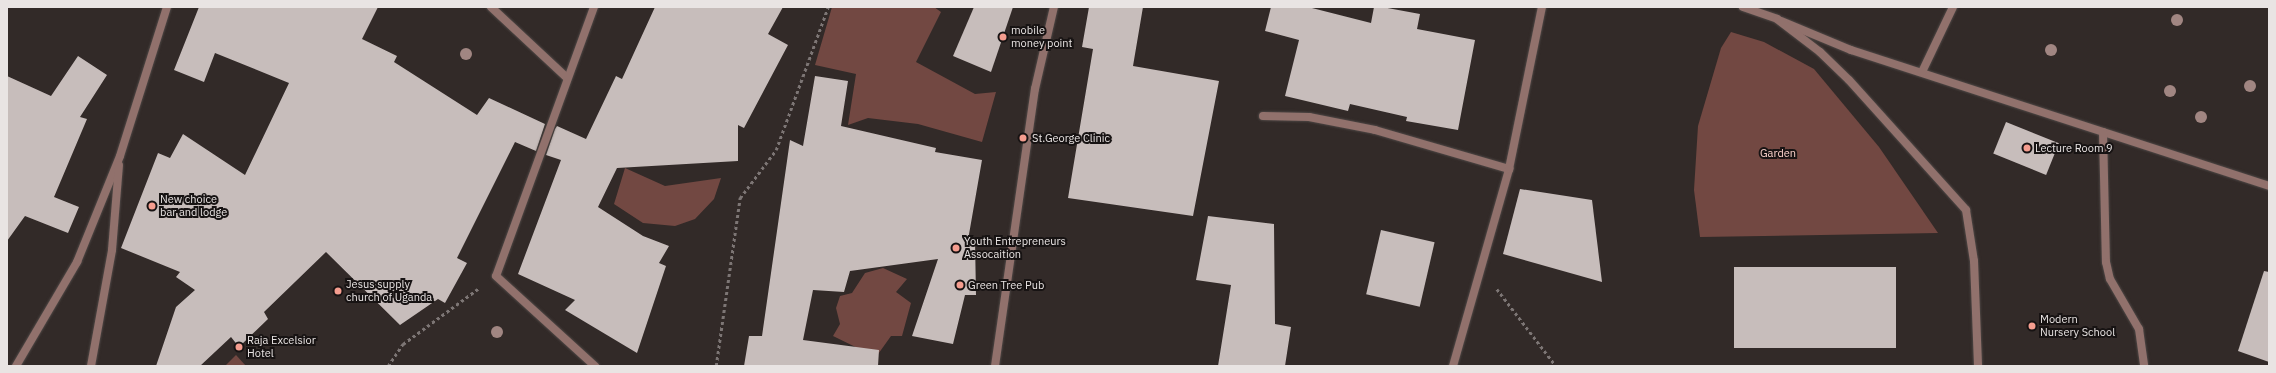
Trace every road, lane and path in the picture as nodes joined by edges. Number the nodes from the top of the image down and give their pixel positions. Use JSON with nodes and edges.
{"nodes":[{"id":1,"x":167,"y":7,"type":"edge"},
{"id":2,"x":491,"y":7,"type":"edge"},
{"id":3,"x":594,"y":7,"type":"edge"},
{"id":4,"x":828,"y":7,"type":"edge"},
{"id":5,"x":1054,"y":7,"type":"edge"},
{"id":6,"x":1542,"y":7,"type":"edge"},
{"id":7,"x":1743,"y":7,"type":"edge"},
{"id":8,"x":1953,"y":7,"type":"edge"},
{"id":9,"x":1777,"y":19,"type":"junction"},
{"id":10,"x":1922,"y":72,"type":"junction"},
{"id":11,"x":566,"y":77,"type":"junction"},
{"id":12,"x":1263,"y":116,"type":"dead end"},
{"id":13,"x":2103,"y":132,"type":"junction"},
{"id":14,"x":120,"y":156,"type":"junction"},
{"id":15,"x":1509,"y":169,"type":"junction"},
{"id":16,"x":2269,"y":186,"type":"edge"},
{"id":17,"x":1480,"y":266,"type":"junction"},
{"id":18,"x":496,"y":276,"type":"junction"},
{"id":19,"x":16,"y":366,"type":"edge"},
{"id":20,"x":91,"y":366,"type":"edge"},
{"id":21,"x":388,"y":366,"type":"edge"},
{"id":22,"x":595,"y":366,"type":"edge"},
{"id":23,"x":716,"y":366,"type":"edge"},
{"id":24,"x":995,"y":366,"type":"edge"},
{"id":25,"x":1453,"y":366,"type":"edge"},
{"id":26,"x":1556,"y":366,"type":"edge"},
{"id":27,"x":1978,"y":366,"type":"edge"},
{"id":28,"x":2144,"y":366,"type":"edge"}],
"edges":[{"from":1,"to":14,"type":"street"},
{"from":2,"to":11,"type":"street"},
{"from":3,"to":11,"type":"street"},
{"from":4,"to":23,"type":"path"},
{"from":5,"to":24,"type":"street"},
{"from":6,"to":15,"type":"street"},
{"from":7,"to":9,"type":"street"},
{"from":8,"to":10,"type":"street"},
{"from":9,"to":10,"type":"street"},
{"from":9,"to":27,"type":"street"},
{"from":10,"to":13,"type":"street"},
{"from":11,"to":18,"type":"street"},
{"from":12,"to":15,"type":"street"},
{"from":13,"to":16,"type":"street"},
{"from":13,"to":28,"type":"street"},
{"from":14,"to":19,"type":"street"},
{"from":14,"to":20,"type":"street"},
{"from":15,"to":17,"type":"street"},
{"from":17,"to":25,"type":"street"},
{"from":17,"to":26,"type":"path"},
{"from":18,"to":21,"type":"path"},
{"from":18,"to":22,"type":"street"}]}
